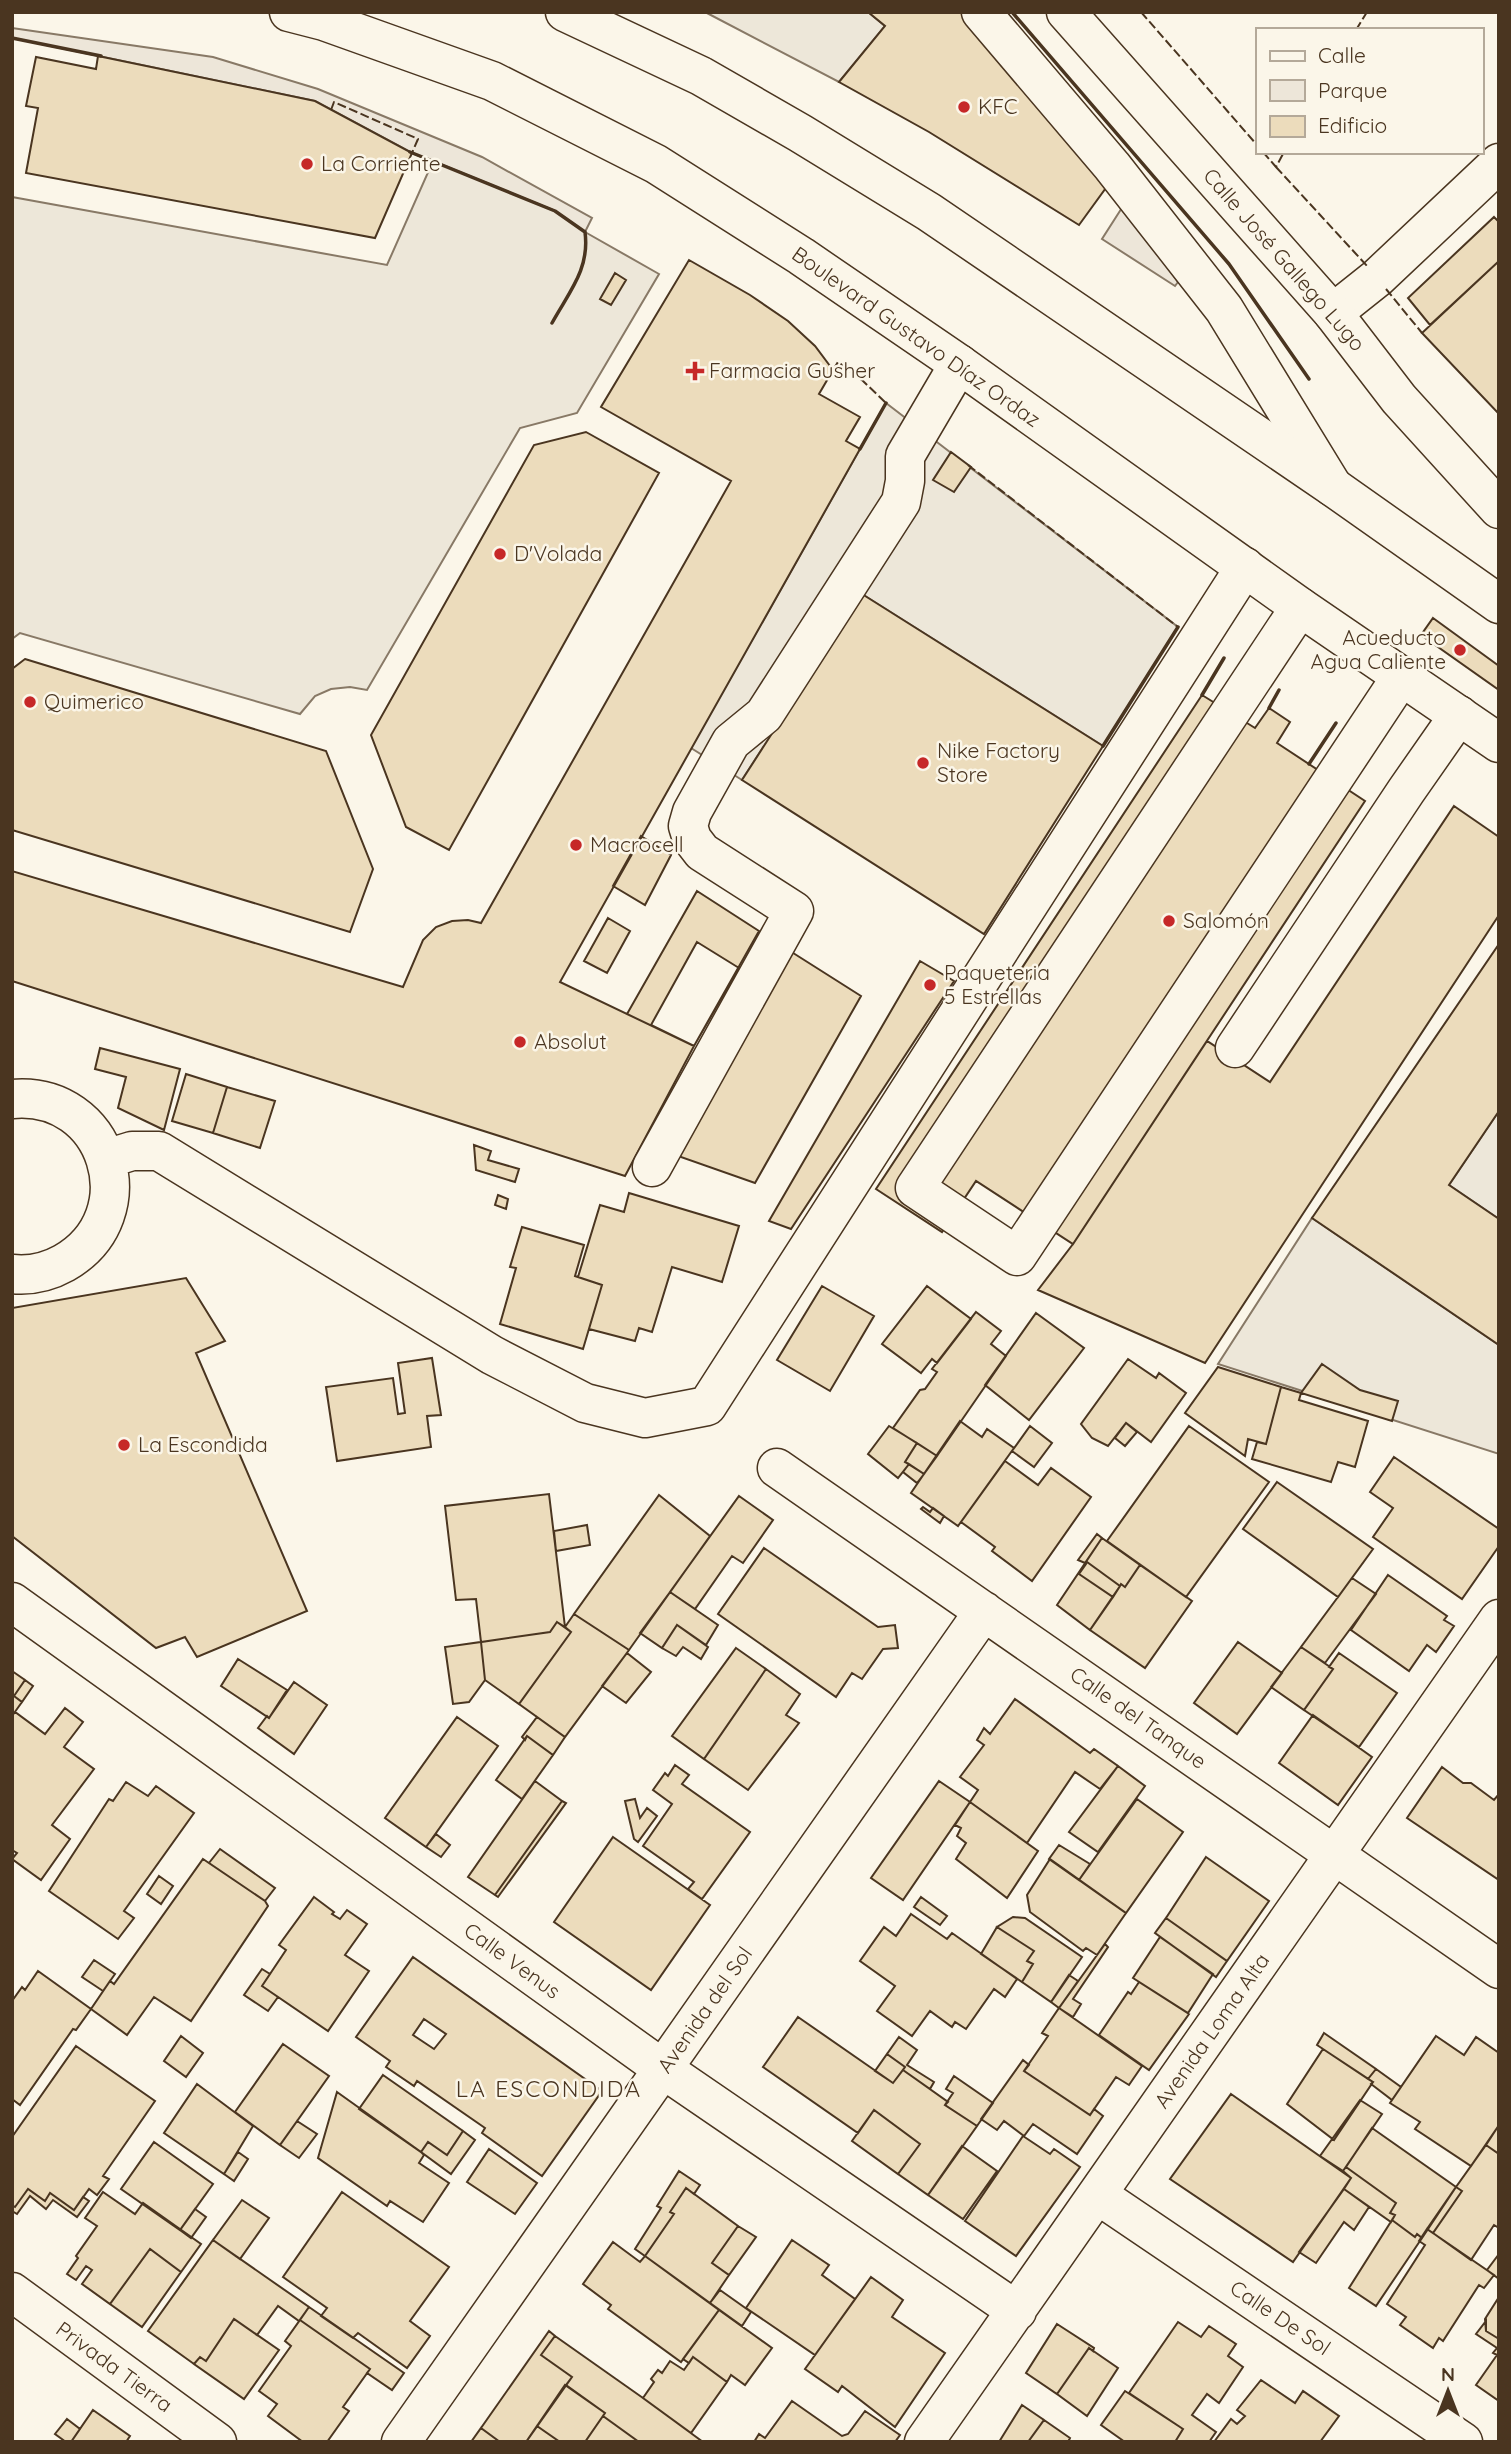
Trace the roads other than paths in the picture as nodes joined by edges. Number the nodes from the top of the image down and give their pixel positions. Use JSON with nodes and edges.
{"nodes":[{"id":1,"x":289,"y":12,"type":"edge"},
{"id":2,"x":565,"y":12,"type":"edge"},
{"id":3,"x":981,"y":12,"type":"edge"},
{"id":4,"x":1066,"y":12,"type":"edge"},
{"id":5,"x":1499,"y":163,"type":"edge"},
{"id":6,"x":1334,"y":313,"type":"junction"},
{"id":7,"x":959,"y":365,"type":"junction"},
{"id":8,"x":1334,"y":487,"type":"junction"},
{"id":9,"x":1499,"y":509,"type":"edge"},
{"id":10,"x":1245,"y":567,"type":"junction"},
{"id":11,"x":1499,"y":604,"type":"edge"},
{"id":12,"x":1300,"y":607,"type":"junction"},
{"id":13,"x":1401,"y":677,"type":"junction"},
{"id":14,"x":1459,"y":715,"type":"junction"},
{"id":15,"x":1499,"y":743,"type":"edge"},
{"id":16,"x":1235,"y":1048,"type":"dead end"},
{"id":17,"x":12,"y":1099,"type":"edge"},
{"id":18,"x":106,"y":1159,"type":"junction"},
{"id":19,"x":652,"y":1167,"type":"dead end"},
{"id":20,"x":12,"y":1274,"type":"edge"},
{"id":21,"x":777,"y":1468,"type":"dead end"},
{"id":22,"x":12,"y":1602,"type":"edge"},
{"id":23,"x":984,"y":1611,"type":"junction"},
{"id":24,"x":1499,"y":1619,"type":"edge"},
{"id":25,"x":1335,"y":1855,"type":"junction"},
{"id":26,"x":1499,"y":1969,"type":"edge"},
{"id":27,"x":663,"y":2069,"type":"junction"},
{"id":28,"x":1098,"y":2194,"type":"junction"},
{"id":29,"x":12,"y":2291,"type":"edge"},
{"id":30,"x":1017,"y":2311,"type":"junction"},
{"id":31,"x":217,"y":2442,"type":"edge"},
{"id":32,"x":401,"y":2442,"type":"edge"},
{"id":33,"x":924,"y":2442,"type":"edge"},
{"id":34,"x":1463,"y":2442,"type":"edge"}],
"edges":[{"from":1,"to":7,"type":"street","name":"Boulevard Gustavo Díaz Ordaz"},
{"from":2,"to":8,"type":"street"},
{"from":3,"to":8,"type":"street"},
{"from":4,"to":6,"type":"street","name":"Calle José Gallego Lugo"},
{"from":5,"to":6,"type":"street"},
{"from":6,"to":9,"type":"street","name":"Calle José Gallego Lugo"},
{"from":7,"to":10,"type":"street","name":"Boulevard Gustavo Díaz Ordaz"},
{"from":7,"to":19,"type":"street"},
{"from":8,"to":11,"type":"street"},
{"from":10,"to":12,"type":"street","name":"Boulevard Gustavo Díaz Ordaz"},
{"from":10,"to":18,"type":"street"},
{"from":12,"to":13,"type":"street","name":"Boulevard Gustavo Díaz Ordaz"},
{"from":12,"to":13,"type":"street"},
{"from":13,"to":14,"type":"street","name":"Boulevard Gustavo Díaz Ordaz"},
{"from":14,"to":15,"type":"street","name":"Boulevard Gustavo Díaz Ordaz"},
{"from":14,"to":16,"type":"street"},
{"from":17,"to":18,"type":"street"},
{"from":18,"to":20,"type":"street"},
{"from":21,"to":23,"type":"street","name":"Calle del Tanque"},
{"from":22,"to":27,"type":"street","name":"Calle Venus"},
{"from":23,"to":25,"type":"street","name":"Calle del Tanque"},
{"from":23,"to":27,"type":"street","name":"Avenida del Sol"},
{"from":24,"to":25,"type":"street","name":"Avenida Loma Alta"},
{"from":25,"to":26,"type":"street","name":"Calle del Tanque"},
{"from":25,"to":28,"type":"street","name":"Avenida Loma Alta"},
{"from":27,"to":30,"type":"street","name":"Calle Venus"},
{"from":27,"to":32,"type":"street","name":"Avenida del Sol"},
{"from":28,"to":30,"type":"street","name":"Avenida Loma Alta"},
{"from":28,"to":34,"type":"street","name":"Calle De Sol"},
{"from":29,"to":31,"type":"street","name":"Privada Tierra"},
{"from":30,"to":33,"type":"street","name":"Avenida Loma Alta"}]}
